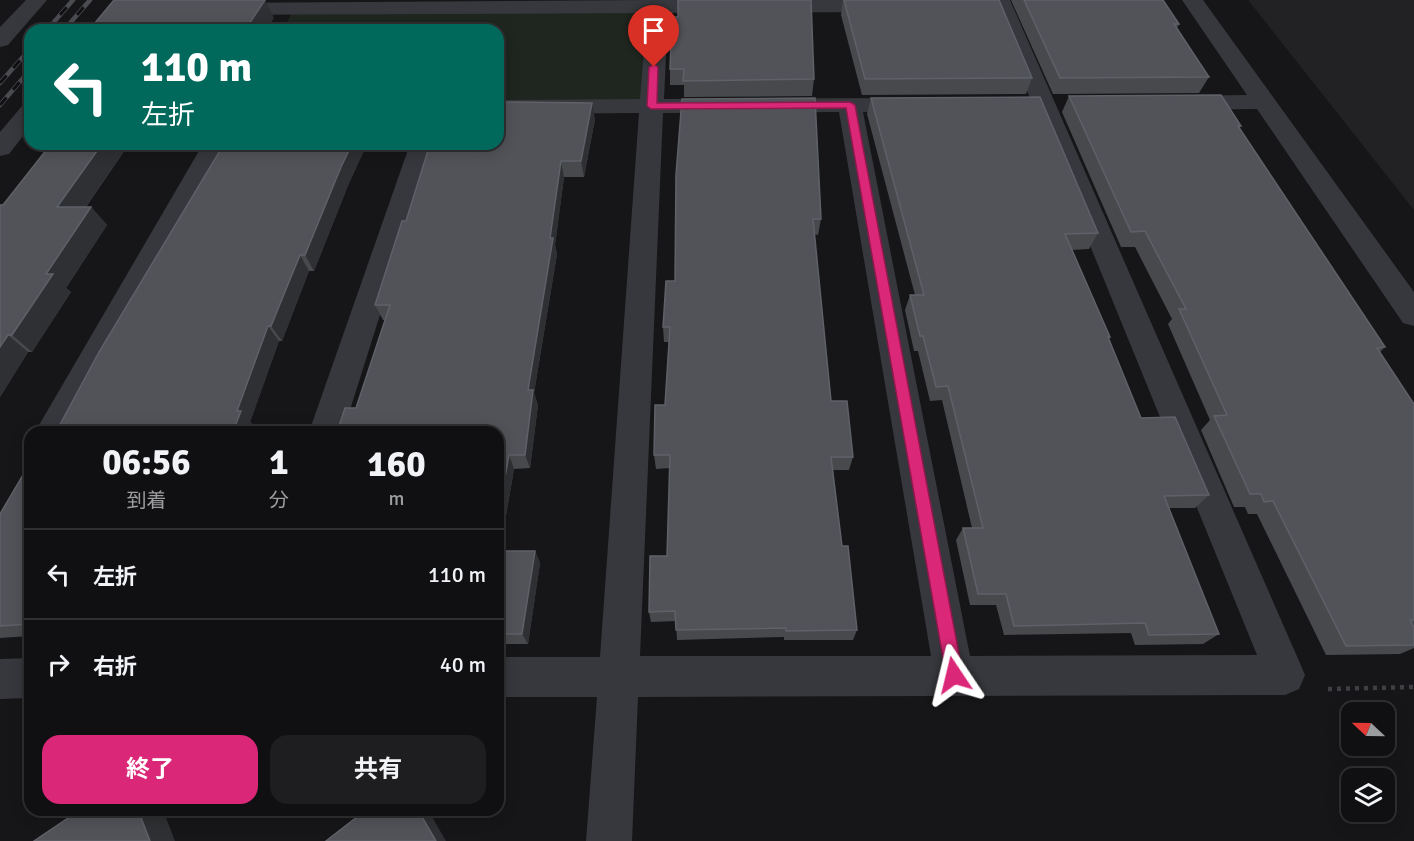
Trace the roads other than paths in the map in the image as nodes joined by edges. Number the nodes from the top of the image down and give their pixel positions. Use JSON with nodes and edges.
{"nodes":[{"id":1,"x":37,"y":0,"type":"edge"},
{"id":2,"x":1192,"y":0,"type":"edge"},
{"id":3,"x":829,"y":3,"type":"edge"},
{"id":4,"x":293,"y":4,"type":"edge"},
{"id":5,"x":466,"y":4,"type":"edge"},
{"id":6,"x":657,"y":4,"type":"edge"},
{"id":7,"x":994,"y":4,"type":"edge"},
{"id":8,"x":906,"y":6,"type":"edge"},
{"id":9,"x":207,"y":9,"type":"edge"},
{"id":10,"x":0,"y":40,"type":"edge"},
{"id":11,"x":1264,"y":102,"type":"junction"},
{"id":12,"x":1159,"y":103,"type":"edge"},
{"id":13,"x":937,"y":104,"type":"edge"},
{"id":14,"x":850,"y":105,"type":"junction"},
{"id":15,"x":651,"y":106,"type":"junction"},
{"id":16,"x":504,"y":107,"type":"edge"},
{"id":17,"x":24,"y":118,"type":"edge"},
{"id":18,"x":0,"y":148,"type":"edge"},
{"id":19,"x":212,"y":150,"type":"edge"},
{"id":20,"x":420,"y":150,"type":"edge"},
{"id":21,"x":1414,"y":315,"type":"edge"},
{"id":22,"x":55,"y":426,"type":"edge"},
{"id":23,"x":328,"y":426,"type":"edge"},
{"id":24,"x":954,"y":675,"type":"junction"},
{"id":25,"x":504,"y":677,"type":"edge"},
{"id":26,"x":619,"y":677,"type":"junction"},
{"id":27,"x":24,"y":678,"type":"edge"},
{"id":28,"x":0,"y":679,"type":"edge"},
{"id":29,"x":609,"y":841,"type":"edge"}],
"edges":[{"from":1,"to":10,"type":"street"},
{"from":2,"to":11,"type":"street"},
{"from":3,"to":6,"type":"street"},
{"from":3,"to":8,"type":"street"},
{"from":4,"to":5,"type":"street"},
{"from":4,"to":9,"type":"street"},
{"from":5,"to":6,"type":"street"},
{"from":6,"to":15,"type":"street"},
{"from":7,"to":24,"type":"street"},
{"from":11,"to":12,"type":"street"},
{"from":11,"to":21,"type":"street"},
{"from":13,"to":14,"type":"street"},
{"from":14,"to":15,"type":"street"},
{"from":14,"to":24,"type":"street"},
{"from":15,"to":16,"type":"street"},
{"from":15,"to":26,"type":"street"},
{"from":17,"to":18,"type":"street"},
{"from":19,"to":22,"type":"street"},
{"from":20,"to":23,"type":"street"},
{"from":24,"to":26,"type":"street"},
{"from":25,"to":26,"type":"street"},
{"from":26,"to":29,"type":"street"},
{"from":27,"to":28,"type":"street"}]}
